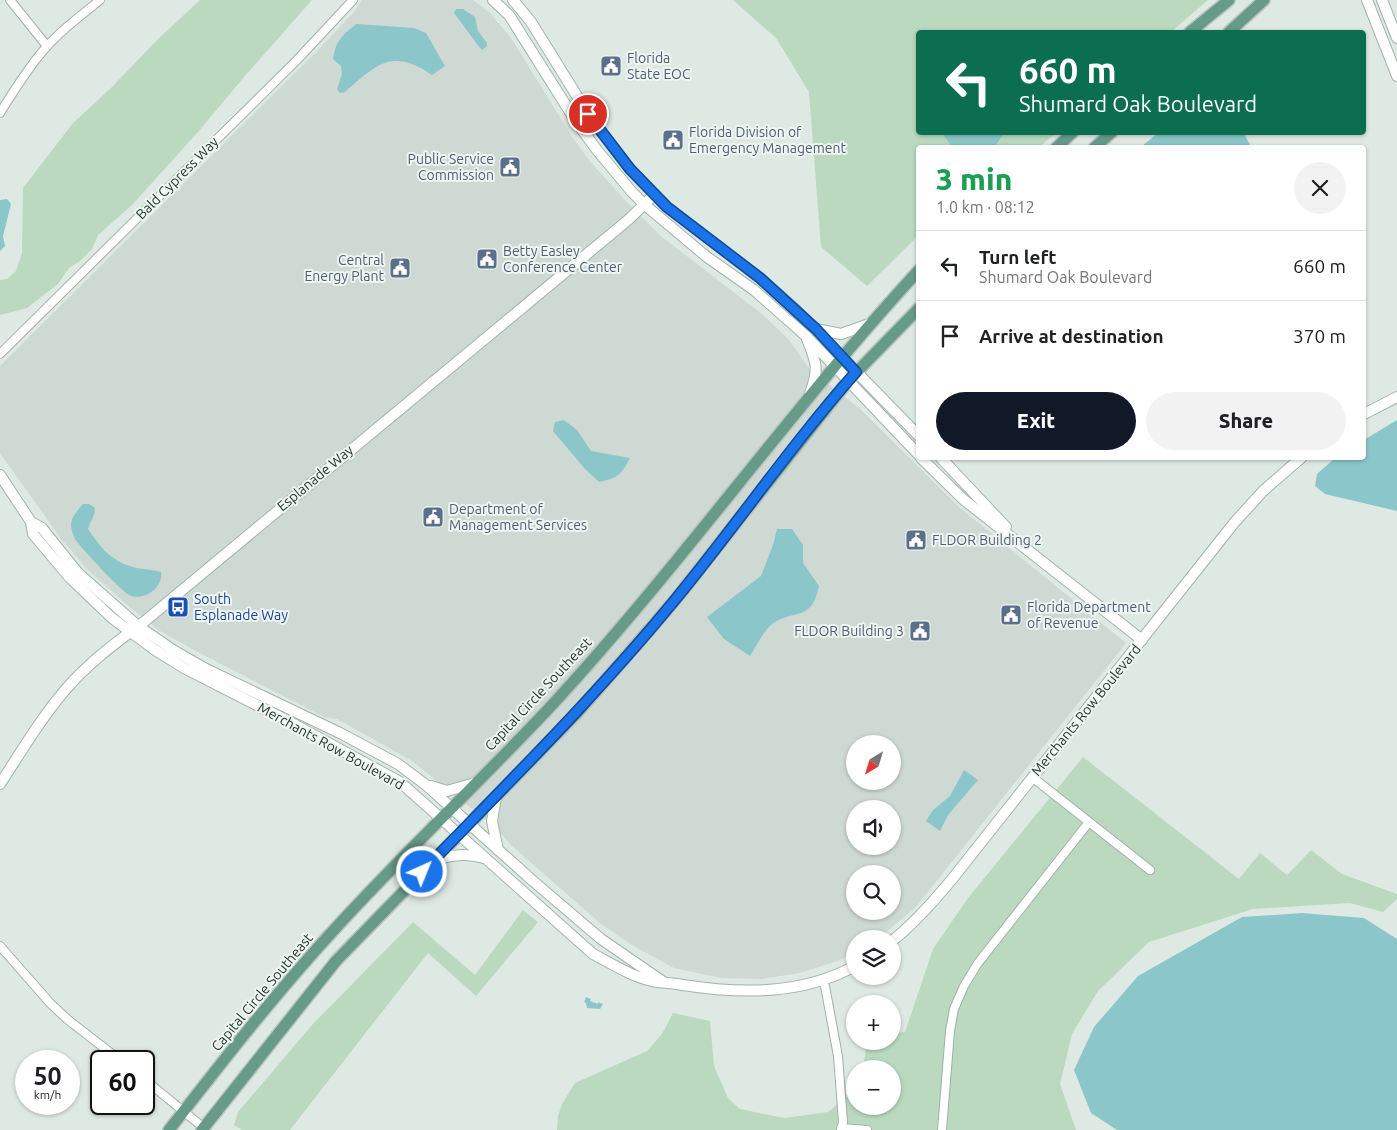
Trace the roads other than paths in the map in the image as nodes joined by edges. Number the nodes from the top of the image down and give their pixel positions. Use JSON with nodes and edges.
{"nodes":[{"id":1,"x":10,"y":0,"type":"edge"},
{"id":2,"x":100,"y":0,"type":"edge"},
{"id":3,"x":352,"y":0,"type":"edge"},
{"id":4,"x":492,"y":0,"type":"edge"},
{"id":5,"x":513,"y":0,"type":"edge"},
{"id":6,"x":1229,"y":0,"type":"edge"},
{"id":7,"x":1264,"y":0,"type":"edge"},
{"id":8,"x":1367,"y":0,"type":"edge"},
{"id":9,"x":1382,"y":0,"type":"edge"},
{"id":10,"x":1192,"y":30,"type":"edge"},
{"id":11,"x":1232,"y":30,"type":"edge"},
{"id":12,"x":1397,"y":38,"type":"edge"},
{"id":13,"x":48,"y":46,"type":"junction"},
{"id":14,"x":1397,"y":76,"type":"edge"},
{"id":15,"x":0,"y":113,"type":"edge"},
{"id":16,"x":1070,"y":135,"type":"edge"},
{"id":17,"x":1109,"y":135,"type":"edge"},
{"id":18,"x":1059,"y":145,"type":"edge"},
{"id":19,"x":1097,"y":145,"type":"edge"},
{"id":20,"x":655,"y":194,"type":"junction"},
{"id":21,"x":645,"y":205,"type":"junction"},
{"id":22,"x":715,"y":244,"type":"junction"},
{"id":23,"x":706,"y":257,"type":"junction"},
{"id":24,"x":916,"y":273,"type":"edge"},
{"id":25,"x":916,"y":311,"type":"edge"},
{"id":26,"x":869,"y":324,"type":"junction"},
{"id":27,"x":816,"y":329,"type":"junction"},
{"id":28,"x":806,"y":336,"type":"junction"},
{"id":29,"x":0,"y":354,"type":"edge"},
{"id":30,"x":839,"y":362,"type":"junction"},
{"id":31,"x":852,"y":377,"type":"junction"},
{"id":32,"x":810,"y":396,"type":"junction"},
{"id":33,"x":1397,"y":397,"type":"edge"},
{"id":34,"x":1366,"y":413,"type":"edge"},
{"id":35,"x":916,"y":433,"type":"edge"},
{"id":36,"x":916,"y":451,"type":"edge"},
{"id":37,"x":924,"y":460,"type":"edge"},
{"id":38,"x":942,"y":460,"type":"edge"},
{"id":39,"x":1299,"y":460,"type":"edge"},
{"id":40,"x":0,"y":475,"type":"edge"},
{"id":41,"x":1027,"y":550,"type":"junction"},
{"id":42,"x":134,"y":629,"type":"junction"},
{"id":43,"x":1142,"y":640,"type":"junction"},
{"id":44,"x":326,"y":727,"type":"junction"},
{"id":45,"x":321,"y":738,"type":"junction"},
{"id":46,"x":1032,"y":777,"type":"junction"},
{"id":47,"x":475,"y":783,"type":"junction"},
{"id":48,"x":0,"y":784,"type":"edge"},
{"id":49,"x":426,"y":785,"type":"junction"},
{"id":50,"x":496,"y":797,"type":"junction"},
{"id":51,"x":452,"y":808,"type":"junction"},
{"id":52,"x":442,"y":818,"type":"junction"},
{"id":53,"x":1090,"y":822,"type":"junction"},
{"id":54,"x":470,"y":824,"type":"junction"},
{"id":55,"x":459,"y":834,"type":"junction"},
{"id":56,"x":498,"y":850,"type":"junction"},
{"id":57,"x":485,"y":858,"type":"junction"},
{"id":58,"x":434,"y":860,"type":"junction"},
{"id":59,"x":1150,"y":870,"type":"dead end"},
{"id":60,"x":901,"y":933,"type":"edge"},
{"id":61,"x":0,"y":946,"type":"edge"},
{"id":62,"x":846,"y":970,"type":"edge"},
{"id":63,"x":822,"y":980,"type":"junction"},
{"id":64,"x":663,"y":982,"type":"junction"},
{"id":65,"x":107,"y":1050,"type":"edge"},
{"id":66,"x":155,"y":1088,"type":"edge"},
{"id":67,"x":184,"y":1111,"type":"junction"},
{"id":68,"x":203,"y":1129,"type":"edge"},
{"id":69,"x":841,"y":1129,"type":"edge"},
{"id":70,"x":169,"y":1130,"type":"edge"},
{"id":71,"x":867,"y":1130,"type":"edge"},
{"id":72,"x":942,"y":1130,"type":"edge"}],
"edges":[{"from":1,"to":13,"type":"street"},
{"from":2,"to":13,"type":"street"},
{"from":3,"to":29,"type":"street","name":"Bald Cypress Way"},
{"from":4,"to":21,"type":"street"},
{"from":5,"to":20,"type":"street"},
{"from":6,"to":10,"type":"main road"},
{"from":7,"to":11,"type":"main road"},
{"from":8,"to":14,"type":"street"},
{"from":9,"to":12,"type":"street"},
{"from":13,"to":15,"type":"street"},
{"from":16,"to":18,"type":"main road"},
{"from":17,"to":19,"type":"main road"},
{"from":20,"to":21,"type":"street","name":"Esplanade Way"},
{"from":20,"to":22,"type":"street"},
{"from":21,"to":23,"type":"street"},
{"from":21,"to":42,"type":"street","name":"Esplanade Way"},
{"from":22,"to":23,"type":"street"},
{"from":22,"to":27,"type":"street"},
{"from":23,"to":28,"type":"street"},
{"from":24,"to":26,"type":"main road","name":"Capital Circle Southeast"},
{"from":25,"to":31,"type":"main road"},
{"from":26,"to":27,"type":"street"},
{"from":26,"to":30,"type":"main road","name":"Capital Circle Southeast"},
{"from":27,"to":30,"type":"street"},
{"from":28,"to":30,"type":"street"},
{"from":28,"to":32,"type":"street"},
{"from":30,"to":31,"type":"street"},
{"from":30,"to":32,"type":"main road","name":"Capital Circle Southeast"},
{"from":31,"to":35,"type":"street"},
{"from":31,"to":36,"type":"street"},
{"from":31,"to":50,"type":"main road"},
{"from":32,"to":47,"type":"main road","name":"Capital Circle Southeast"},
{"from":33,"to":34,"type":"street"},
{"from":37,"to":41,"type":"street"},
{"from":38,"to":41,"type":"street"},
{"from":39,"to":43,"type":"street","name":"Merchants Row Boulevard"},
{"from":40,"to":42,"type":"street","name":"Merchants Row Boulevard"},
{"from":41,"to":43,"type":"street"},
{"from":42,"to":44,"type":"street","name":"Merchants Row Boulevard"},
{"from":42,"to":45,"type":"street","name":"Merchants Row Boulevard"},
{"from":42,"to":48,"type":"street","name":"Esplanade Way"},
{"from":43,"to":46,"type":"street","name":"Merchants Row Boulevard"},
{"from":44,"to":45,"type":"street"},
{"from":44,"to":49,"type":"street","name":"Merchants Row Boulevard"},
{"from":45,"to":52,"type":"street","name":"Merchants Row Boulevard"},
{"from":46,"to":53,"type":"street"},
{"from":46,"to":60,"type":"street","name":"Merchants Row Boulevard"},
{"from":47,"to":49,"type":"street"},
{"from":47,"to":51,"type":"main road","name":"Capital Circle Southeast"},
{"from":49,"to":51,"type":"street","name":"Merchants Row Boulevard"},
{"from":50,"to":54,"type":"main road"},
{"from":50,"to":56,"type":"street"},
{"from":51,"to":52,"type":"main road","name":"Capital Circle Southeast"},
{"from":51,"to":54,"type":"street","name":"Merchants Row Boulevard"},
{"from":52,"to":55,"type":"street","name":"Merchants Row Boulevard"},
{"from":52,"to":67,"type":"main road","name":"Capital Circle Southeast"},
{"from":53,"to":59,"type":"street"},
{"from":53,"to":72,"type":"street"},
{"from":54,"to":55,"type":"main road"},
{"from":54,"to":56,"type":"street","name":"Merchants Row Boulevard"},
{"from":55,"to":57,"type":"street","name":"Merchants Row Boulevard"},
{"from":55,"to":58,"type":"main road"},
{"from":56,"to":64,"type":"street","name":"Merchants Row Boulevard"},
{"from":57,"to":58,"type":"street"},
{"from":57,"to":64,"type":"street","name":"Merchants Row Boulevard"},
{"from":58,"to":68,"type":"main road"},
{"from":61,"to":65,"type":"street"},
{"from":62,"to":63,"type":"street","name":"Merchants Row Boulevard"},
{"from":63,"to":64,"type":"street","name":"Merchants Row Boulevard"},
{"from":63,"to":69,"type":"street"},
{"from":66,"to":67,"type":"street"},
{"from":67,"to":68,"type":"street"},
{"from":67,"to":70,"type":"main road","name":"Capital Circle Southeast"},
{"from":69,"to":71,"type":"street"}]}
